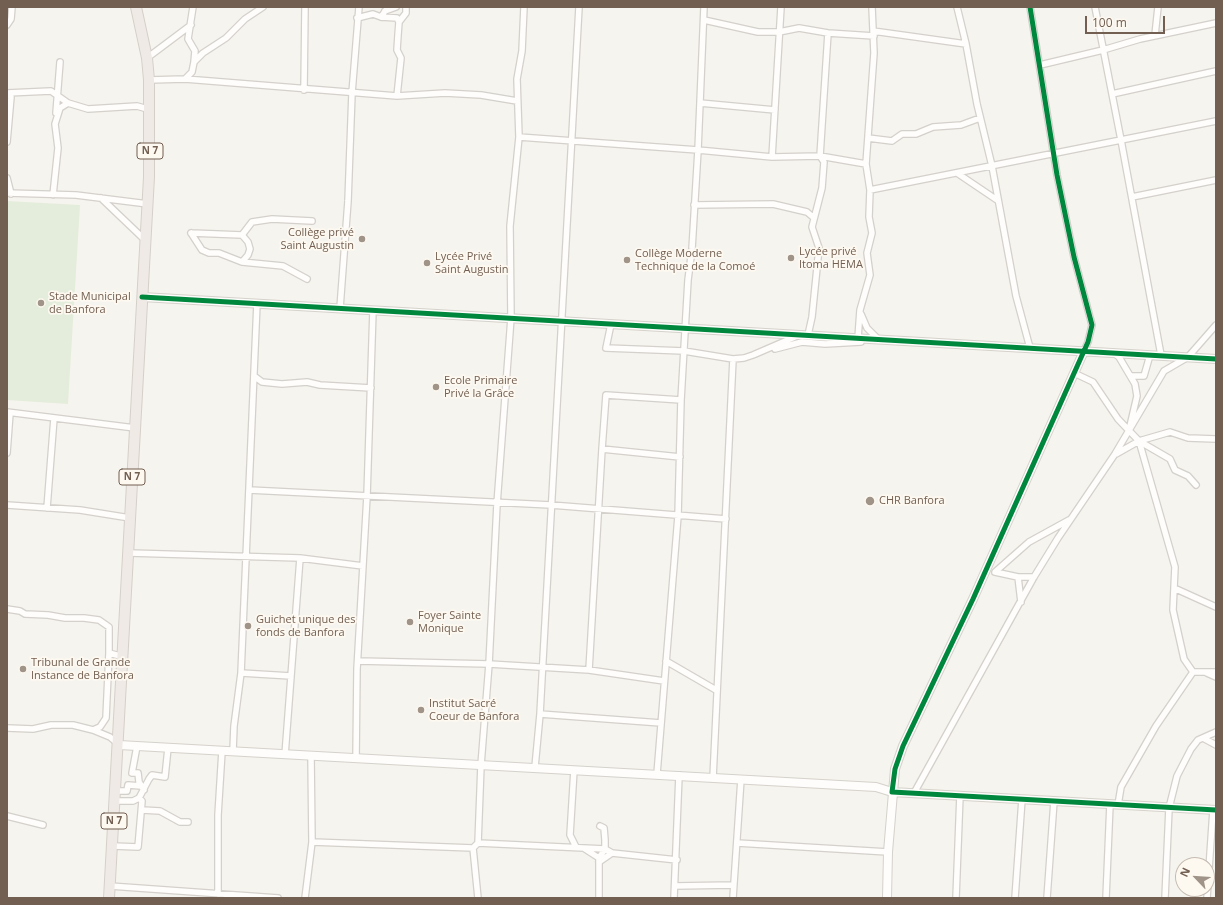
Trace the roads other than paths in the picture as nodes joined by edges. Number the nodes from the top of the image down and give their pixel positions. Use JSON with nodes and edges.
{"nodes":[{"id":1,"x":12,"y":7,"type":"edge"},
{"id":2,"x":136,"y":7,"type":"edge"},
{"id":3,"x":193,"y":7,"type":"edge"},
{"id":4,"x":263,"y":7,"type":"edge"},
{"id":5,"x":305,"y":7,"type":"edge"},
{"id":6,"x":359,"y":7,"type":"edge"},
{"id":7,"x":396,"y":7,"type":"edge"},
{"id":8,"x":406,"y":7,"type":"edge"},
{"id":9,"x":524,"y":7,"type":"edge"},
{"id":10,"x":579,"y":7,"type":"edge"},
{"id":11,"x":704,"y":7,"type":"edge"},
{"id":12,"x":781,"y":7,"type":"edge"},
{"id":13,"x":872,"y":7,"type":"edge"},
{"id":14,"x":957,"y":7,"type":"edge"},
{"id":15,"x":1030,"y":7,"type":"edge"},
{"id":16,"x":1095,"y":7,"type":"edge"},
{"id":17,"x":1158,"y":7,"type":"edge"},
{"id":18,"x":386,"y":9,"type":"edge"},
{"id":19,"x":381,"y":17,"type":"junction"},
{"id":20,"x":357,"y":18,"type":"junction"},
{"id":21,"x":704,"y":20,"type":"junction"},
{"id":22,"x":399,"y":22,"type":"junction"},
{"id":23,"x":191,"y":24,"type":"junction"},
{"id":24,"x":1216,"y":24,"type":"edge"},
{"id":25,"x":7,"y":25,"type":"edge"},
{"id":26,"x":779,"y":32,"type":"junction"},
{"id":27,"x":828,"y":33,"type":"junction"},
{"id":28,"x":874,"y":34,"type":"junction"},
{"id":29,"x":1155,"y":35,"type":"junction"},
{"id":30,"x":966,"y":44,"type":"junction"},
{"id":31,"x":1103,"y":50,"type":"junction"},
{"id":32,"x":147,"y":58,"type":"junction"},
{"id":33,"x":60,"y":62,"type":"dead end"},
{"id":34,"x":194,"y":62,"type":"junction"},
{"id":35,"x":1040,"y":65,"type":"junction"},
{"id":36,"x":1216,"y":71,"type":"edge"},
{"id":37,"x":185,"y":79,"type":"junction"},
{"id":38,"x":149,"y":80,"type":"junction"},
{"id":39,"x":304,"y":90,"type":"junction"},
{"id":40,"x":7,"y":93,"type":"edge"},
{"id":41,"x":352,"y":93,"type":"junction"},
{"id":42,"x":1112,"y":94,"type":"junction"},
{"id":43,"x":57,"y":95,"type":"junction"},
{"id":44,"x":397,"y":96,"type":"junction"},
{"id":45,"x":517,"y":101,"type":"junction"},
{"id":46,"x":68,"y":103,"type":"junction"},
{"id":47,"x":700,"y":103,"type":"junction"},
{"id":48,"x":151,"y":110,"type":"junction"},
{"id":49,"x":775,"y":110,"type":"junction"},
{"id":50,"x":56,"y":115,"type":"junction"},
{"id":51,"x":980,"y":118,"type":"junction"},
{"id":52,"x":1216,"y":121,"type":"edge"},
{"id":53,"x":519,"y":137,"type":"junction"},
{"id":54,"x":868,"y":138,"type":"junction"},
{"id":55,"x":571,"y":140,"type":"junction"},
{"id":56,"x":1121,"y":140,"type":"junction"},
{"id":57,"x":7,"y":142,"type":"edge"},
{"id":58,"x":698,"y":150,"type":"junction"},
{"id":59,"x":1054,"y":153,"type":"junction"},
{"id":60,"x":820,"y":156,"type":"junction"},
{"id":61,"x":772,"y":157,"type":"junction"},
{"id":62,"x":866,"y":164,"type":"junction"},
{"id":63,"x":992,"y":166,"type":"junction"},
{"id":64,"x":957,"y":173,"type":"junction"},
{"id":65,"x":7,"y":178,"type":"edge"},
{"id":66,"x":1216,"y":180,"type":"edge"},
{"id":67,"x":870,"y":190,"type":"junction"},
{"id":68,"x":9,"y":194,"type":"edge"},
{"id":69,"x":52,"y":195,"type":"junction"},
{"id":70,"x":1132,"y":197,"type":"junction"},
{"id":71,"x":101,"y":198,"type":"junction"},
{"id":72,"x":997,"y":200,"type":"junction"},
{"id":73,"x":148,"y":204,"type":"junction"},
{"id":74,"x":694,"y":205,"type":"junction"},
{"id":75,"x":814,"y":218,"type":"junction"},
{"id":76,"x":312,"y":221,"type":"dead end"},
{"id":77,"x":242,"y":235,"type":"junction"},
{"id":78,"x":145,"y":240,"type":"junction"},
{"id":79,"x":242,"y":262,"type":"junction"},
{"id":80,"x":307,"y":279,"type":"dead end"},
{"id":81,"x":142,"y":297,"type":"junction"},
{"id":82,"x":257,"y":304,"type":"junction"},
{"id":83,"x":340,"y":308,"type":"junction"},
{"id":84,"x":373,"y":310,"type":"junction"},
{"id":85,"x":860,"y":310,"type":"junction"},
{"id":86,"x":511,"y":318,"type":"junction"},
{"id":87,"x":561,"y":321,"type":"junction"},
{"id":88,"x":611,"y":324,"type":"junction"},
{"id":89,"x":1216,"y":326,"type":"edge"},
{"id":90,"x":685,"y":328,"type":"junction"},
{"id":91,"x":808,"y":335,"type":"junction"},
{"id":92,"x":858,"y":338,"type":"junction"},
{"id":93,"x":882,"y":339,"type":"junction"},
{"id":94,"x":1030,"y":348,"type":"junction"},
{"id":95,"x":770,"y":349,"type":"junction"},
{"id":96,"x":684,"y":351,"type":"junction"},
{"id":97,"x":1084,"y":351,"type":"junction"},
{"id":98,"x":1113,"y":353,"type":"junction"},
{"id":99,"x":1150,"y":355,"type":"junction"},
{"id":100,"x":1161,"y":355,"type":"junction"},
{"id":101,"x":1188,"y":357,"type":"junction"},
{"id":102,"x":733,"y":359,"type":"junction"},
{"id":103,"x":1216,"y":359,"type":"edge"},
{"id":104,"x":1074,"y":373,"type":"junction"},
{"id":105,"x":254,"y":376,"type":"junction"},
{"id":106,"x":1132,"y":376,"type":"junction"},
{"id":107,"x":371,"y":388,"type":"junction"},
{"id":108,"x":681,"y":400,"type":"junction"},
{"id":109,"x":8,"y":412,"type":"edge"},
{"id":110,"x":54,"y":418,"type":"junction"},
{"id":111,"x":135,"y":428,"type":"junction"},
{"id":112,"x":1129,"y":430,"type":"junction"},
{"id":113,"x":1216,"y":439,"type":"edge"},
{"id":114,"x":1139,"y":441,"type":"junction"},
{"id":115,"x":602,"y":449,"type":"junction"},
{"id":116,"x":7,"y":453,"type":"edge"},
{"id":117,"x":1115,"y":454,"type":"junction"},
{"id":118,"x":680,"y":457,"type":"junction"},
{"id":119,"x":1196,"y":485,"type":"dead end"},
{"id":120,"x":250,"y":490,"type":"junction"},
{"id":121,"x":367,"y":496,"type":"junction"},
{"id":122,"x":497,"y":504,"type":"junction"},
{"id":123,"x":7,"y":505,"type":"edge"},
{"id":124,"x":551,"y":505,"type":"junction"},
{"id":125,"x":47,"y":508,"type":"junction"},
{"id":126,"x":598,"y":509,"type":"junction"},
{"id":127,"x":678,"y":516,"type":"junction"},
{"id":128,"x":130,"y":518,"type":"junction"},
{"id":129,"x":726,"y":519,"type":"junction"},
{"id":130,"x":1071,"y":519,"type":"junction"},
{"id":131,"x":129,"y":553,"type":"junction"},
{"id":132,"x":246,"y":557,"type":"junction"},
{"id":133,"x":300,"y":558,"type":"junction"},
{"id":134,"x":363,"y":566,"type":"junction"},
{"id":135,"x":984,"y":572,"type":"junction"},
{"id":136,"x":995,"y":572,"type":"junction"},
{"id":137,"x":1018,"y":577,"type":"junction"},
{"id":138,"x":1034,"y":577,"type":"junction"},
{"id":139,"x":1174,"y":588,"type":"junction"},
{"id":140,"x":1021,"y":602,"type":"junction"},
{"id":141,"x":1216,"y":607,"type":"edge"},
{"id":142,"x":7,"y":609,"type":"edge"},
{"id":143,"x":109,"y":653,"type":"junction"},
{"id":144,"x":124,"y":657,"type":"junction"},
{"id":145,"x":358,"y":661,"type":"junction"},
{"id":146,"x":666,"y":661,"type":"junction"},
{"id":147,"x":489,"y":664,"type":"junction"},
{"id":148,"x":542,"y":669,"type":"junction"},
{"id":149,"x":589,"y":670,"type":"junction"},
{"id":150,"x":1205,"y":671,"type":"junction"},
{"id":151,"x":1193,"y":672,"type":"junction"},
{"id":152,"x":1216,"y":672,"type":"edge"},
{"id":153,"x":241,"y":673,"type":"junction"},
{"id":154,"x":291,"y":676,"type":"junction"},
{"id":155,"x":1216,"y":677,"type":"edge"},
{"id":156,"x":664,"y":681,"type":"junction"},
{"id":157,"x":716,"y":690,"type":"junction"},
{"id":158,"x":540,"y":714,"type":"junction"},
{"id":159,"x":661,"y":723,"type":"junction"},
{"id":160,"x":7,"y":728,"type":"edge"},
{"id":161,"x":93,"y":730,"type":"junction"},
{"id":162,"x":1216,"y":732,"type":"edge"},
{"id":163,"x":1203,"y":738,"type":"junction"},
{"id":164,"x":119,"y":745,"type":"junction"},
{"id":165,"x":1216,"y":745,"type":"edge"},
{"id":166,"x":137,"y":746,"type":"junction"},
{"id":167,"x":168,"y":748,"type":"junction"},
{"id":168,"x":222,"y":751,"type":"junction"},
{"id":169,"x":233,"y":752,"type":"junction"},
{"id":170,"x":285,"y":754,"type":"junction"},
{"id":171,"x":311,"y":756,"type":"junction"},
{"id":172,"x":356,"y":758,"type":"junction"},
{"id":173,"x":481,"y":765,"type":"junction"},
{"id":174,"x":535,"y":767,"type":"junction"},
{"id":175,"x":574,"y":770,"type":"junction"},
{"id":176,"x":657,"y":774,"type":"junction"},
{"id":177,"x":679,"y":775,"type":"junction"},
{"id":178,"x":713,"y":778,"type":"junction"},
{"id":179,"x":741,"y":779,"type":"junction"},
{"id":180,"x":142,"y":788,"type":"junction"},
{"id":181,"x":116,"y":791,"type":"junction"},
{"id":182,"x":892,"y":792,"type":"junction"},
{"id":183,"x":914,"y":793,"type":"junction"},
{"id":184,"x":960,"y":795,"type":"junction"},
{"id":185,"x":139,"y":798,"type":"junction"},
{"id":186,"x":1022,"y":799,"type":"junction"},
{"id":187,"x":1054,"y":801,"type":"junction"},
{"id":188,"x":115,"y":802,"type":"junction"},
{"id":189,"x":1114,"y":804,"type":"junction"},
{"id":190,"x":1169,"y":808,"type":"junction"},
{"id":191,"x":142,"y":810,"type":"junction"},
{"id":192,"x":1215,"y":810,"type":"edge"},
{"id":193,"x":7,"y":816,"type":"edge"},
{"id":194,"x":188,"y":822,"type":"dead end"},
{"id":195,"x":43,"y":825,"type":"dead end"},
{"id":196,"x":600,"y":826,"type":"dead end"},
{"id":197,"x":570,"y":835,"type":"junction"},
{"id":198,"x":312,"y":842,"type":"junction"},
{"id":199,"x":478,"y":843,"type":"junction"},
{"id":200,"x":737,"y":843,"type":"junction"},
{"id":201,"x":113,"y":846,"type":"junction"},
{"id":202,"x":576,"y":847,"type":"junction"},
{"id":203,"x":473,"y":848,"type":"junction"},
{"id":204,"x":564,"y":848,"type":"junction"},
{"id":205,"x":583,"y":848,"type":"junction"},
{"id":206,"x":604,"y":849,"type":"junction"},
{"id":207,"x":888,"y":852,"type":"junction"},
{"id":208,"x":612,"y":853,"type":"junction"},
{"id":209,"x":599,"y":860,"type":"junction"},
{"id":210,"x":677,"y":860,"type":"junction"},
{"id":211,"x":733,"y":885,"type":"junction"},
{"id":212,"x":110,"y":886,"type":"junction"},
{"id":213,"x":675,"y":886,"type":"junction"},
{"id":214,"x":218,"y":894,"type":"junction"},
{"id":215,"x":110,"y":898,"type":"edge"},
{"id":216,"x":278,"y":898,"type":"edge"},
{"id":217,"x":305,"y":898,"type":"edge"},
{"id":218,"x":478,"y":898,"type":"edge"},
{"id":219,"x":599,"y":898,"type":"edge"},
{"id":220,"x":674,"y":898,"type":"edge"},
{"id":221,"x":733,"y":898,"type":"edge"},
{"id":222,"x":887,"y":898,"type":"edge"},
{"id":223,"x":956,"y":898,"type":"edge"},
{"id":224,"x":1015,"y":898,"type":"edge"},
{"id":225,"x":1048,"y":898,"type":"edge"},
{"id":226,"x":1106,"y":898,"type":"edge"},
{"id":227,"x":1166,"y":898,"type":"edge"},
{"id":228,"x":1207,"y":898,"type":"edge"}],
"edges":[{"from":1,"to":25,"type":"street"},
{"from":2,"to":32,"type":"highway","number":"N 7"},
{"from":3,"to":23,"type":"street"},
{"from":4,"to":34,"type":"street"},
{"from":5,"to":39,"type":"street"},
{"from":6,"to":20,"type":"street"},
{"from":7,"to":18,"type":"street"},
{"from":8,"to":22,"type":"street"},
{"from":9,"to":45,"type":"street"},
{"from":10,"to":55,"type":"street"},
{"from":11,"to":21,"type":"street"},
{"from":12,"to":26,"type":"street"},
{"from":13,"to":28,"type":"street"},
{"from":14,"to":30,"type":"street"},
{"from":15,"to":35,"type":"street"},
{"from":16,"to":31,"type":"street"},
{"from":17,"to":29,"type":"street"},
{"from":18,"to":19,"type":"street"},
{"from":19,"to":20,"type":"street"},
{"from":19,"to":22,"type":"street"},
{"from":20,"to":41,"type":"street"},
{"from":21,"to":26,"type":"street"},
{"from":21,"to":47,"type":"street"},
{"from":22,"to":44,"type":"street"},
{"from":23,"to":32,"type":"street"},
{"from":23,"to":34,"type":"street"},
{"from":24,"to":29,"type":"street"},
{"from":26,"to":27,"type":"street"},
{"from":26,"to":49,"type":"street"},
{"from":27,"to":28,"type":"street"},
{"from":27,"to":60,"type":"street"},
{"from":28,"to":30,"type":"street"},
{"from":28,"to":54,"type":"street"},
{"from":29,"to":31,"type":"street"},
{"from":30,"to":51,"type":"street"},
{"from":31,"to":35,"type":"street"},
{"from":31,"to":42,"type":"street"},
{"from":32,"to":38,"type":"highway","number":"N 7"},
{"from":33,"to":43,"type":"street"},
{"from":34,"to":37,"type":"street"},
{"from":35,"to":59,"type":"street"},
{"from":36,"to":42,"type":"street"},
{"from":37,"to":38,"type":"street"},
{"from":37,"to":39,"type":"street"},
{"from":38,"to":48,"type":"highway","number":"N 7"},
{"from":39,"to":41,"type":"street"},
{"from":40,"to":43,"type":"street"},
{"from":40,"to":57,"type":"street"},
{"from":41,"to":44,"type":"street"},
{"from":41,"to":83,"type":"street"},
{"from":42,"to":56,"type":"street"},
{"from":43,"to":46,"type":"street"},
{"from":43,"to":50,"type":"street"},
{"from":44,"to":45,"type":"street"},
{"from":45,"to":53,"type":"street"},
{"from":46,"to":48,"type":"street"},
{"from":46,"to":50,"type":"street"},
{"from":47,"to":49,"type":"street"},
{"from":47,"to":58,"type":"street"},
{"from":48,"to":73,"type":"highway","number":"N 7"},
{"from":49,"to":61,"type":"street"},
{"from":50,"to":69,"type":"street"},
{"from":51,"to":54,"type":"street"},
{"from":51,"to":63,"type":"street"},
{"from":52,"to":56,"type":"street"},
{"from":53,"to":55,"type":"street"},
{"from":53,"to":86,"type":"street"},
{"from":54,"to":62,"type":"street"},
{"from":55,"to":58,"type":"street"},
{"from":55,"to":87,"type":"street"},
{"from":56,"to":59,"type":"street"},
{"from":56,"to":70,"type":"street"},
{"from":58,"to":61,"type":"street"},
{"from":58,"to":74,"type":"street"},
{"from":59,"to":63,"type":"street"},
{"from":59,"to":97,"type":"street"},
{"from":60,"to":61,"type":"street"},
{"from":60,"to":62,"type":"street"},
{"from":60,"to":75,"type":"street"},
{"from":62,"to":67,"type":"street"},
{"from":63,"to":64,"type":"street"},
{"from":63,"to":72,"type":"street"},
{"from":64,"to":67,"type":"street"},
{"from":64,"to":72,"type":"street"},
{"from":65,"to":68,"type":"street"},
{"from":66,"to":70,"type":"street"},
{"from":67,"to":85,"type":"street"},
{"from":68,"to":69,"type":"street"},
{"from":69,"to":71,"type":"street"},
{"from":70,"to":100,"type":"street"},
{"from":71,"to":73,"type":"street"},
{"from":71,"to":78,"type":"street"},
{"from":72,"to":94,"type":"street"},
{"from":73,"to":78,"type":"highway","number":"N 7"},
{"from":74,"to":75,"type":"street"},
{"from":74,"to":90,"type":"street"},
{"from":75,"to":91,"type":"street"},
{"from":76,"to":77,"type":"street"},
{"from":77,"to":79,"type":"street"},
{"from":77,"to":79,"type":"street"},
{"from":78,"to":81,"type":"highway","number":"N 7"},
{"from":79,"to":80,"type":"street"},
{"from":81,"to":82,"type":"street"},
{"from":81,"to":111,"type":"highway","number":"N 7"},
{"from":82,"to":83,"type":"street"},
{"from":82,"to":105,"type":"street"},
{"from":83,"to":84,"type":"street"},
{"from":84,"to":86,"type":"street"},
{"from":84,"to":107,"type":"street"},
{"from":85,"to":92,"type":"street"},
{"from":85,"to":93,"type":"street"},
{"from":86,"to":87,"type":"street"},
{"from":86,"to":122,"type":"street"},
{"from":87,"to":88,"type":"street"},
{"from":87,"to":124,"type":"street"},
{"from":88,"to":90,"type":"street"},
{"from":88,"to":96,"type":"street"},
{"from":89,"to":101,"type":"street"},
{"from":90,"to":91,"type":"street"},
{"from":90,"to":96,"type":"street"},
{"from":91,"to":92,"type":"street"},
{"from":91,"to":95,"type":"street"},
{"from":92,"to":93,"type":"street"},
{"from":93,"to":94,"type":"street"},
{"from":93,"to":95,"type":"street"},
{"from":94,"to":97,"type":"street"},
{"from":95,"to":102,"type":"street"},
{"from":96,"to":102,"type":"street"},
{"from":96,"to":108,"type":"street"},
{"from":97,"to":98,"type":"street"},
{"from":97,"to":104,"type":"street"},
{"from":98,"to":99,"type":"street"},
{"from":98,"to":106,"type":"street"},
{"from":99,"to":100,"type":"street"},
{"from":99,"to":106,"type":"street"},
{"from":100,"to":101,"type":"street"},
{"from":101,"to":103,"type":"street"},
{"from":101,"to":112,"type":"street"},
{"from":102,"to":129,"type":"street"},
{"from":104,"to":112,"type":"street"},
{"from":104,"to":135,"type":"street"},
{"from":105,"to":107,"type":"street"},
{"from":105,"to":120,"type":"street"},
{"from":106,"to":112,"type":"street"},
{"from":107,"to":121,"type":"street"},
{"from":108,"to":115,"type":"street"},
{"from":108,"to":118,"type":"street"},
{"from":109,"to":110,"type":"street"},
{"from":109,"to":116,"type":"street"},
{"from":110,"to":111,"type":"street"},
{"from":110,"to":125,"type":"street"},
{"from":111,"to":128,"type":"highway","number":"N 7"},
{"from":112,"to":114,"type":"street"},
{"from":112,"to":117,"type":"street"},
{"from":113,"to":114,"type":"street"},
{"from":114,"to":117,"type":"street"},
{"from":114,"to":119,"type":"street"},
{"from":114,"to":139,"type":"street"},
{"from":115,"to":118,"type":"street"},
{"from":115,"to":126,"type":"street"},
{"from":117,"to":130,"type":"street"},
{"from":118,"to":127,"type":"street"},
{"from":120,"to":121,"type":"street"},
{"from":120,"to":132,"type":"street"},
{"from":121,"to":122,"type":"street"},
{"from":121,"to":134,"type":"street"},
{"from":122,"to":124,"type":"street"},
{"from":122,"to":147,"type":"street"},
{"from":123,"to":125,"type":"street"},
{"from":124,"to":126,"type":"street"},
{"from":124,"to":148,"type":"street"},
{"from":125,"to":128,"type":"street"},
{"from":126,"to":127,"type":"street"},
{"from":126,"to":149,"type":"street"},
{"from":127,"to":129,"type":"street"},
{"from":127,"to":146,"type":"street"},
{"from":128,"to":131,"type":"highway","number":"N 7"},
{"from":129,"to":157,"type":"street"},
{"from":130,"to":136,"type":"street"},
{"from":130,"to":138,"type":"street"},
{"from":131,"to":132,"type":"street"},
{"from":131,"to":144,"type":"highway","number":"N 7"},
{"from":132,"to":133,"type":"street"},
{"from":132,"to":153,"type":"street"},
{"from":133,"to":134,"type":"street"},
{"from":133,"to":154,"type":"street"},
{"from":134,"to":145,"type":"street"},
{"from":135,"to":136,"type":"street"},
{"from":135,"to":182,"type":"street"},
{"from":136,"to":137,"type":"street"},
{"from":137,"to":138,"type":"street"},
{"from":137,"to":140,"type":"street"},
{"from":138,"to":140,"type":"street"},
{"from":139,"to":141,"type":"street"},
{"from":139,"to":151,"type":"street"},
{"from":140,"to":183,"type":"street"},
{"from":142,"to":143,"type":"street"},
{"from":143,"to":144,"type":"street"},
{"from":143,"to":161,"type":"street"},
{"from":144,"to":164,"type":"highway","number":"N 7"},
{"from":145,"to":147,"type":"street"},
{"from":145,"to":172,"type":"street"},
{"from":146,"to":156,"type":"street"},
{"from":146,"to":157,"type":"street"},
{"from":147,"to":148,"type":"street"},
{"from":147,"to":173,"type":"street"},
{"from":148,"to":149,"type":"street"},
{"from":148,"to":158,"type":"street"},
{"from":149,"to":156,"type":"street"},
{"from":150,"to":151,"type":"street"},
{"from":150,"to":152,"type":"street"},
{"from":150,"to":155,"type":"street"},
{"from":151,"to":189,"type":"street"},
{"from":153,"to":154,"type":"street"},
{"from":153,"to":169,"type":"street"},
{"from":154,"to":170,"type":"street"},
{"from":156,"to":159,"type":"street"},
{"from":157,"to":178,"type":"street"},
{"from":158,"to":159,"type":"street"},
{"from":158,"to":174,"type":"street"},
{"from":159,"to":176,"type":"street"},
{"from":160,"to":161,"type":"street"},
{"from":161,"to":164,"type":"street"},
{"from":162,"to":163,"type":"street"},
{"from":163,"to":165,"type":"street"},
{"from":163,"to":190,"type":"street"},
{"from":164,"to":166,"type":"street"},
{"from":164,"to":181,"type":"highway","number":"N 7"},
{"from":166,"to":167,"type":"street"},
{"from":166,"to":180,"type":"street"},
{"from":167,"to":168,"type":"street"},
{"from":167,"to":180,"type":"street"},
{"from":168,"to":169,"type":"street"},
{"from":168,"to":214,"type":"street"},
{"from":169,"to":170,"type":"street"},
{"from":170,"to":171,"type":"street"},
{"from":171,"to":172,"type":"street"},
{"from":171,"to":198,"type":"street"},
{"from":172,"to":173,"type":"street"},
{"from":173,"to":174,"type":"street"},
{"from":173,"to":199,"type":"street"},
{"from":174,"to":175,"type":"street"},
{"from":175,"to":176,"type":"street"},
{"from":175,"to":197,"type":"street"},
{"from":176,"to":177,"type":"street"},
{"from":177,"to":178,"type":"street"},
{"from":177,"to":210,"type":"street"},
{"from":178,"to":179,"type":"street"},
{"from":179,"to":182,"type":"street"},
{"from":179,"to":200,"type":"street"},
{"from":180,"to":181,"type":"street"},
{"from":180,"to":185,"type":"street"},
{"from":181,"to":188,"type":"highway","number":"N 7"},
{"from":182,"to":183,"type":"street"},
{"from":182,"to":207,"type":"street"},
{"from":183,"to":184,"type":"street"},
{"from":184,"to":186,"type":"street"},
{"from":184,"to":223,"type":"street"},
{"from":185,"to":188,"type":"street"},
{"from":185,"to":191,"type":"street"},
{"from":186,"to":187,"type":"street"},
{"from":186,"to":224,"type":"street"},
{"from":187,"to":189,"type":"street"},
{"from":187,"to":225,"type":"street"},
{"from":188,"to":201,"type":"highway","number":"N 7"},
{"from":189,"to":190,"type":"street"},
{"from":189,"to":226,"type":"street"},
{"from":190,"to":192,"type":"street"},
{"from":190,"to":227,"type":"street"},
{"from":191,"to":194,"type":"street"},
{"from":191,"to":201,"type":"street"},
{"from":192,"to":228,"type":"street"},
{"from":193,"to":195,"type":"street"},
{"from":196,"to":206,"type":"street"},
{"from":197,"to":202,"type":"street"},
{"from":197,"to":204,"type":"street"},
{"from":198,"to":203,"type":"street"},
{"from":198,"to":217,"type":"street"},
{"from":199,"to":203,"type":"street"},
{"from":199,"to":204,"type":"street"},
{"from":200,"to":207,"type":"street"},
{"from":200,"to":211,"type":"street"},
{"from":201,"to":212,"type":"highway","number":"N 7"},
{"from":202,"to":204,"type":"street"},
{"from":202,"to":205,"type":"street"},
{"from":203,"to":218,"type":"street"},
{"from":205,"to":206,"type":"street"},
{"from":205,"to":209,"type":"street"},
{"from":206,"to":208,"type":"street"},
{"from":206,"to":209,"type":"street"},
{"from":207,"to":222,"type":"street"},
{"from":208,"to":209,"type":"street"},
{"from":208,"to":210,"type":"street"},
{"from":209,"to":219,"type":"street"},
{"from":210,"to":213,"type":"street"},
{"from":211,"to":213,"type":"street"},
{"from":211,"to":221,"type":"street"},
{"from":212,"to":214,"type":"street"},
{"from":212,"to":215,"type":"highway","number":"N 7"},
{"from":213,"to":220,"type":"street"},
{"from":214,"to":216,"type":"street"}]}
